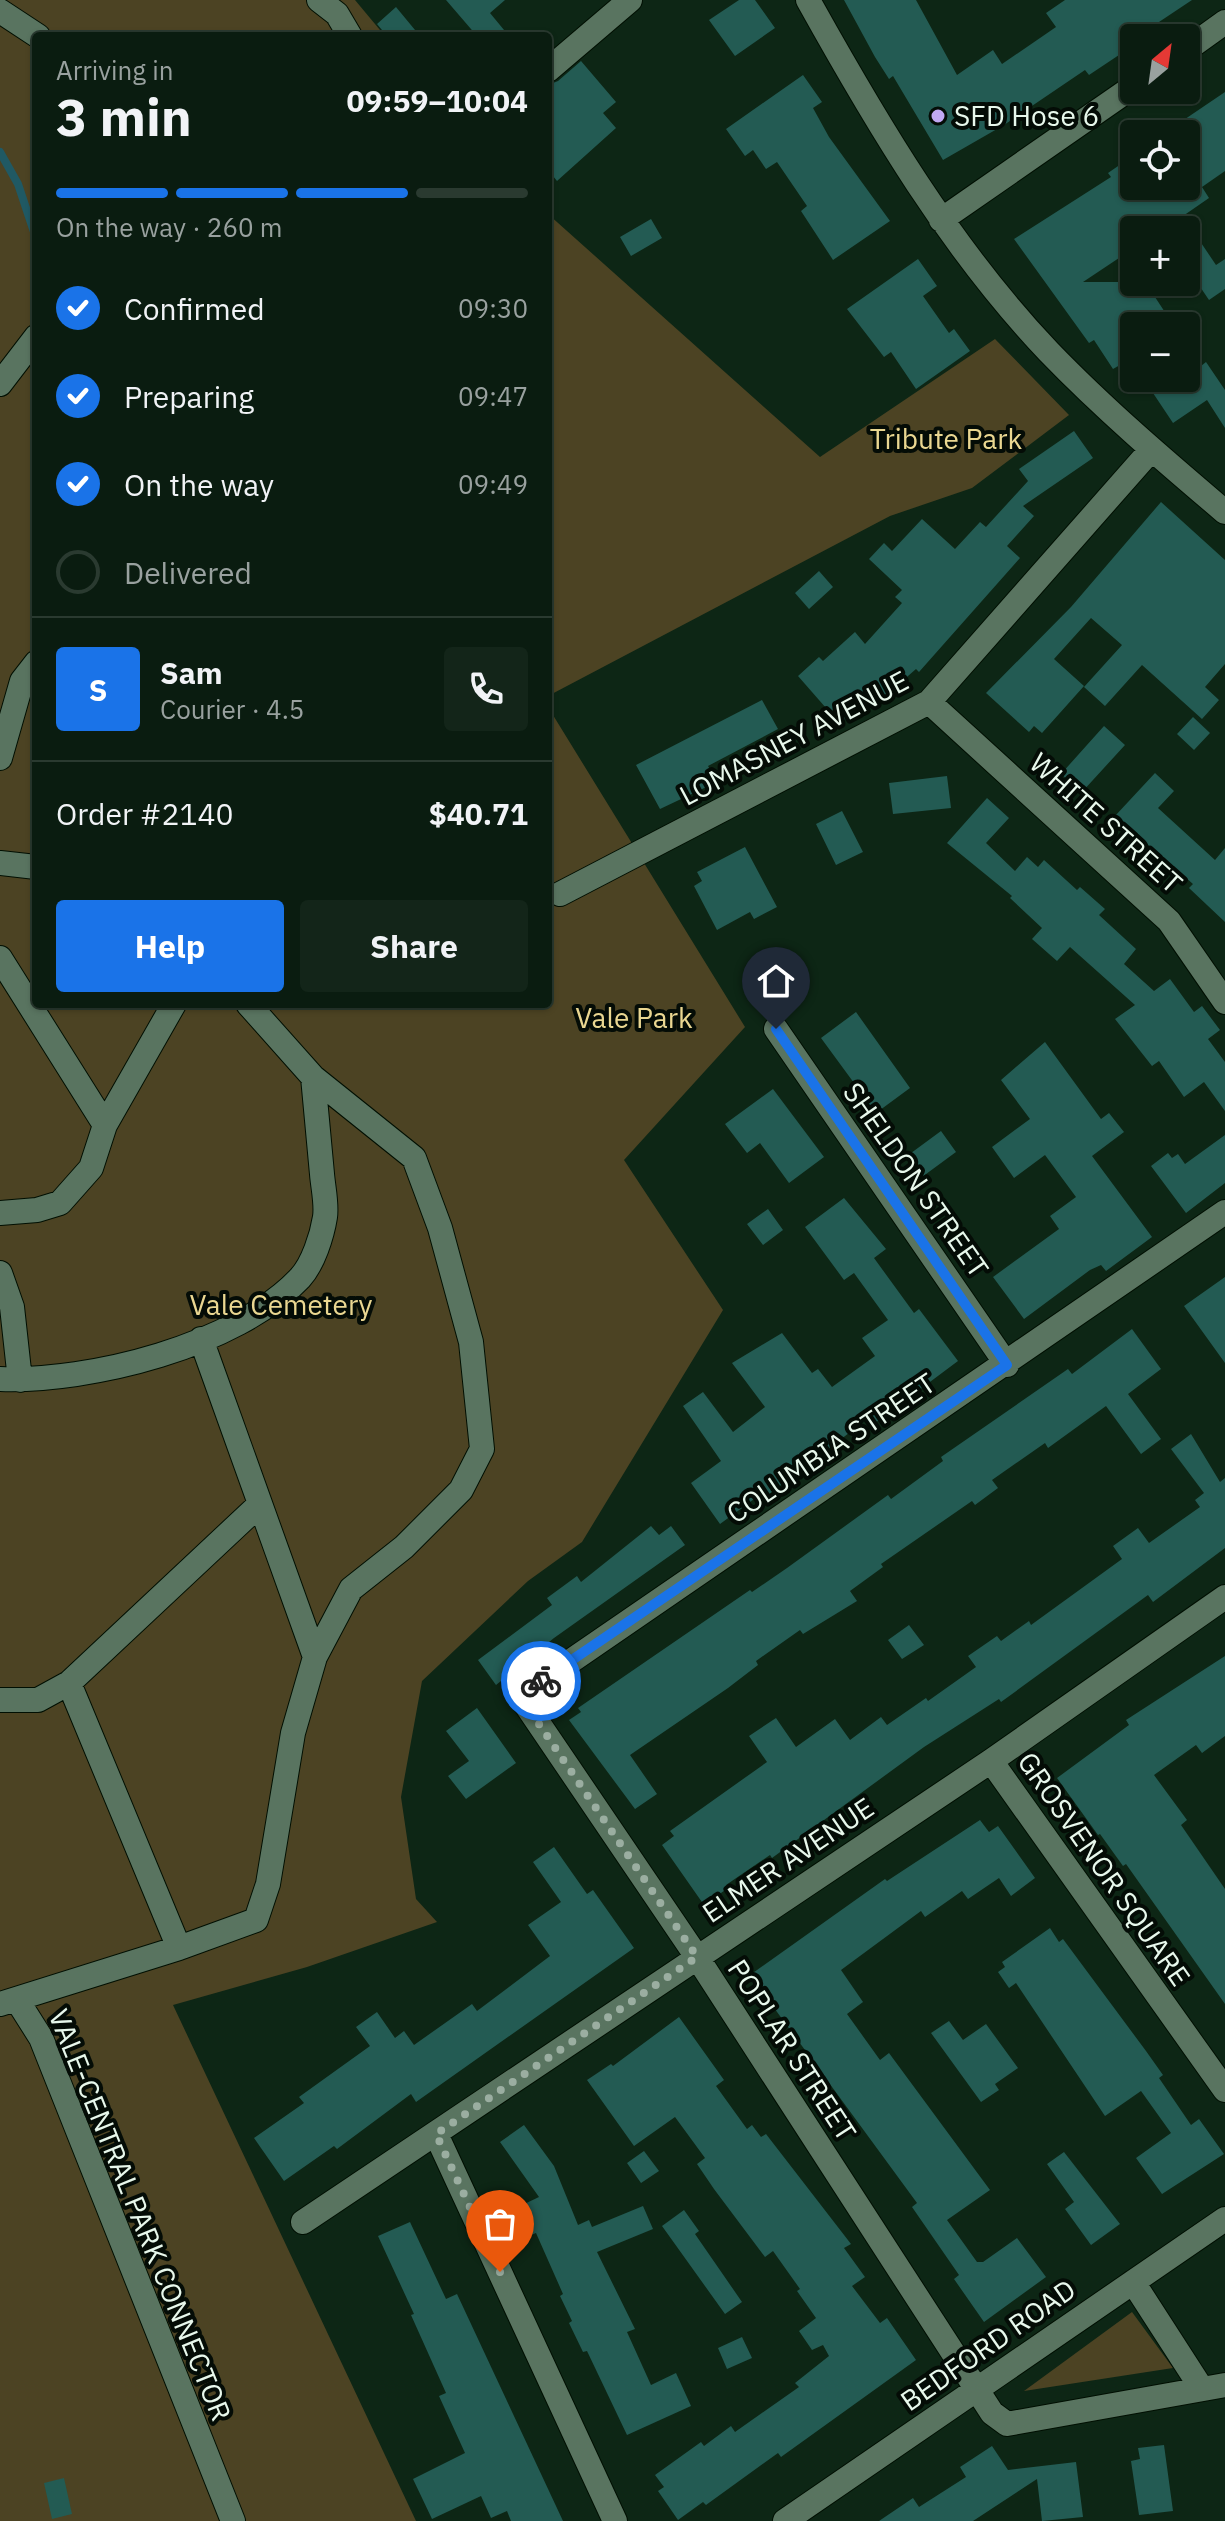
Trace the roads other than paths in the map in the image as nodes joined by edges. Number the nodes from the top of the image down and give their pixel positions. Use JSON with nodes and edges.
{"nodes":[{"id":1,"x":319,"y":0,"type":"edge"},
{"id":2,"x":630,"y":0,"type":"edge"},
{"id":3,"x":808,"y":0,"type":"edge"},
{"id":4,"x":0,"y":11,"type":"edge"},
{"id":5,"x":1225,"y":22,"type":"edge"},
{"id":6,"x":32,"y":32,"type":"edge"},
{"id":7,"x":348,"y":32,"type":"edge"},
{"id":8,"x":1200,"y":40,"type":"edge"},
{"id":9,"x":552,"y":67,"type":"edge"},
{"id":10,"x":1120,"y":96,"type":"edge"},
{"id":11,"x":941,"y":220,"type":"junction"},
{"id":12,"x":32,"y":342,"type":"edge"},
{"id":13,"x":0,"y":384,"type":"edge"},
{"id":14,"x":1151,"y":450,"type":"junction"},
{"id":15,"x":1225,"y":512,"type":"edge"},
{"id":16,"x":32,"y":668,"type":"edge"},
{"id":17,"x":929,"y":702,"type":"junction"},
{"id":18,"x":0,"y":758,"type":"edge"},
{"id":19,"x":0,"y":863,"type":"edge"},
{"id":20,"x":32,"y":867,"type":"edge"},
{"id":21,"x":560,"y":894,"type":"dead end"},
{"id":22,"x":0,"y":958,"type":"edge"},
{"id":23,"x":1225,"y":1002,"type":"edge"},
{"id":24,"x":172,"y":1008,"type":"edge"},
{"id":25,"x":252,"y":1008,"type":"edge"},
{"id":26,"x":776,"y":1029,"type":"dead end"},
{"id":27,"x":313,"y":1077,"type":"junction"},
{"id":28,"x":105,"y":1125,"type":"junction"},
{"id":29,"x":1225,"y":1212,"type":"edge"},
{"id":30,"x":0,"y":1213,"type":"edge"},
{"id":31,"x":0,"y":1273,"type":"edge"},
{"id":32,"x":201,"y":1339,"type":"junction"},
{"id":33,"x":1007,"y":1365,"type":"junction"},
{"id":34,"x":10,"y":1379,"type":"edge"},
{"id":35,"x":260,"y":1504,"type":"junction"},
{"id":36,"x":1225,"y":1597,"type":"edge"},
{"id":37,"x":315,"y":1657,"type":"junction"},
{"id":38,"x":69,"y":1683,"type":"junction"},
{"id":39,"x":0,"y":1700,"type":"edge"},
{"id":40,"x":553,"y":1746,"type":"joint"},
{"id":41,"x":991,"y":1761,"type":"junction"},
{"id":42,"x":179,"y":1948,"type":"junction"},
{"id":43,"x":697,"y":1957,"type":"junction"},
{"id":44,"x":9,"y":2002,"type":"edge"},
{"id":45,"x":1225,"y":2090,"type":"edge"},
{"id":46,"x":436,"y":2134,"type":"junction"},
{"id":47,"x":1225,"y":2219,"type":"edge"},
{"id":48,"x":303,"y":2222,"type":"dead end"},
{"id":49,"x":1133,"y":2282,"type":"junction"},
{"id":50,"x":1214,"y":2387,"type":"edge"},
{"id":51,"x":975,"y":2390,"type":"junction"},
{"id":52,"x":233,"y":2521,"type":"edge"},
{"id":53,"x":615,"y":2521,"type":"edge"},
{"id":54,"x":785,"y":2521,"type":"edge"}],
"edges":[{"from":1,"to":7,"type":"street"},
{"from":2,"to":9,"type":"street"},
{"from":3,"to":11,"type":"street"},
{"from":4,"to":6,"type":"street"},
{"from":5,"to":8,"type":"street"},
{"from":10,"to":11,"type":"street"},
{"from":11,"to":14,"type":"street"},
{"from":12,"to":13,"type":"street"},
{"from":14,"to":15,"type":"street"},
{"from":14,"to":17,"type":"street","name":"LOMASNEY AVENUE"},
{"from":16,"to":18,"type":"street"},
{"from":17,"to":21,"type":"street","name":"LOMASNEY AVENUE"},
{"from":17,"to":23,"type":"street","name":"WHITE STREET"},
{"from":19,"to":20,"type":"street"},
{"from":22,"to":28,"type":"street"},
{"from":24,"to":28,"type":"street"},
{"from":25,"to":27,"type":"street","name":"VALE-CENTRAL PARK CONNECTOR"},
{"from":26,"to":33,"type":"street","name":"SHELDON STREET"},
{"from":27,"to":32,"type":"street"},
{"from":27,"to":37,"type":"street","name":"VALE-CENTRAL PARK CONNECTOR"},
{"from":28,"to":30,"type":"street"},
{"from":29,"to":33,"type":"street","name":"COLUMBIA STREET"},
{"from":31,"to":34,"type":"street"},
{"from":32,"to":34,"type":"street"},
{"from":32,"to":35,"type":"street"},
{"from":33,"to":40,"type":"street","name":"COLUMBIA STREET"},
{"from":35,"to":37,"type":"street"},
{"from":35,"to":38,"type":"street"},
{"from":36,"to":41,"type":"street","name":"ELMER AVENUE"},
{"from":37,"to":42,"type":"street","name":"VALE-CENTRAL PARK CONNECTOR"},
{"from":38,"to":39,"type":"street"},
{"from":38,"to":42,"type":"street"},
{"from":40,"to":43,"type":"street","name":"POPLAR STREET"},
{"from":41,"to":43,"type":"street","name":"ELMER AVENUE"},
{"from":41,"to":45,"type":"street","name":"GROSVENOR SQUARE"},
{"from":42,"to":44,"type":"street","name":"VALE-CENTRAL PARK CONNECTOR"},
{"from":43,"to":46,"type":"street","name":"ELMER AVENUE"},
{"from":43,"to":51,"type":"street","name":"POPLAR STREET"},
{"from":44,"to":52,"type":"street","name":"VALE-CENTRAL PARK CONNECTOR"},
{"from":46,"to":48,"type":"street","name":"ELMER AVENUE"},
{"from":46,"to":53,"type":"street"},
{"from":47,"to":49,"type":"street","name":"BEDFORD ROAD"},
{"from":49,"to":50,"type":"street"},
{"from":49,"to":51,"type":"street","name":"BEDFORD ROAD"},
{"from":50,"to":51,"type":"street","name":"POPLAR STREET"},
{"from":51,"to":54,"type":"street","name":"BEDFORD ROAD"}]}
